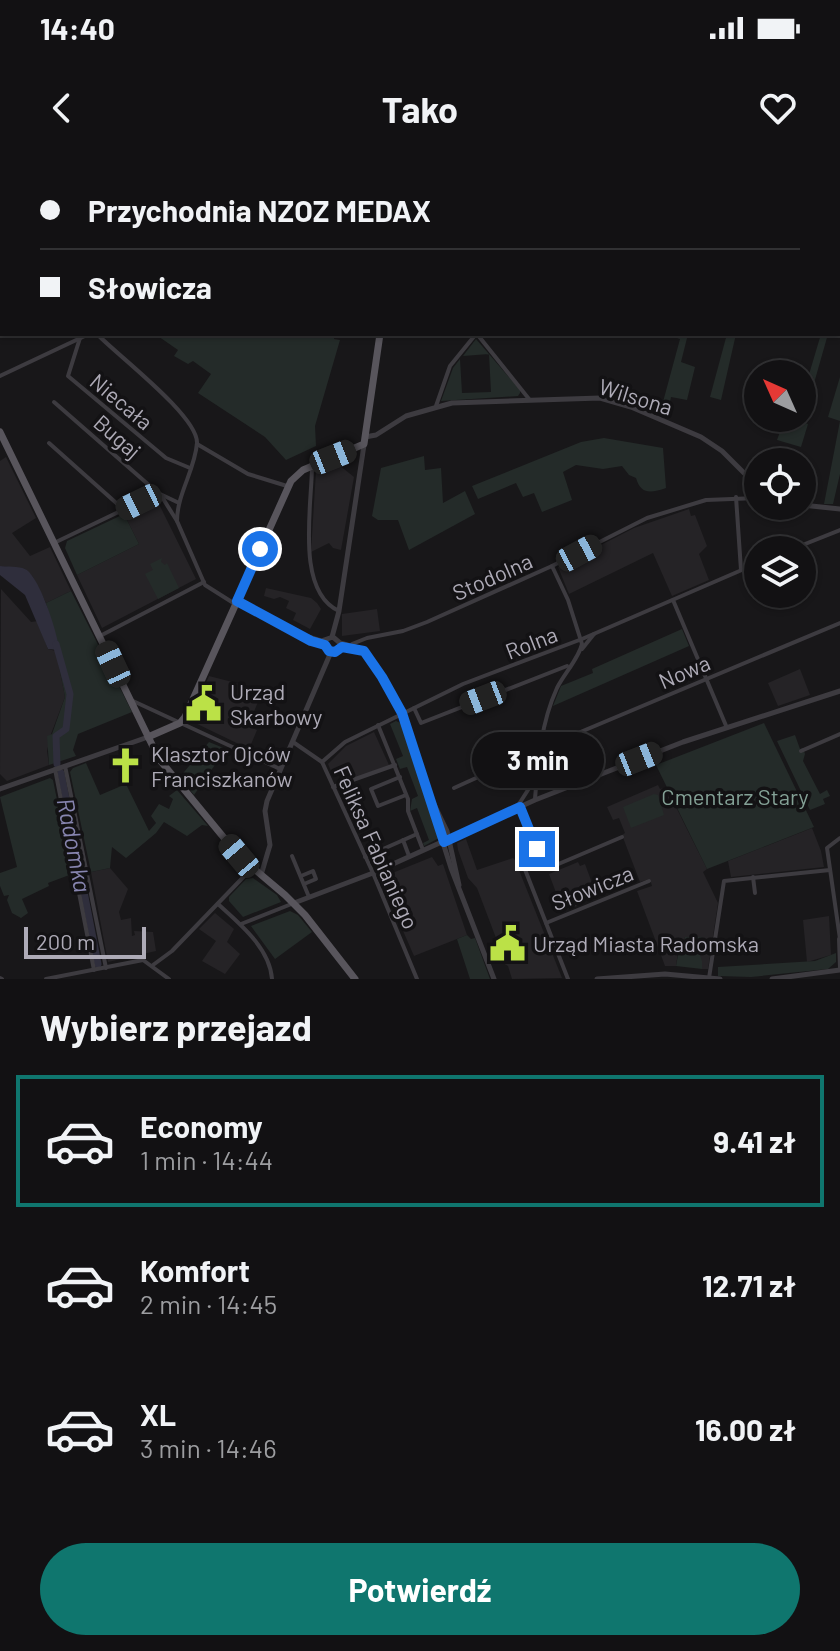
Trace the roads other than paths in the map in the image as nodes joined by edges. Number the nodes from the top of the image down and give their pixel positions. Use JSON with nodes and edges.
{"nodes":[{"id":1,"x":84,"y":336,"type":"edge"},
{"id":2,"x":99,"y":336,"type":"edge"},
{"id":3,"x":380,"y":336,"type":"edge"},
{"id":4,"x":474,"y":336,"type":"edge"},
{"id":5,"x":478,"y":336,"type":"edge"},
{"id":6,"x":80,"y":338,"type":"junction"},
{"id":7,"x":0,"y":376,"type":"edge"},
{"id":8,"x":529,"y":399,"type":"junction"},
{"id":9,"x":54,"y":402,"type":"dead end"},
{"id":10,"x":436,"y":406,"type":"junction"},
{"id":11,"x":0,"y":432,"type":"edge"},
{"id":12,"x":364,"y":440,"type":"junction"},
{"id":13,"x":49,"y":443,"type":"dead end"},
{"id":14,"x":197,"y":444,"type":"junction"},
{"id":15,"x":312,"y":466,"type":"junction"},
{"id":16,"x":190,"y":468,"type":"junction"},
{"id":17,"x":744,"y":474,"type":"edge"},
{"id":18,"x":287,"y":486,"type":"junction"},
{"id":19,"x":159,"y":494,"type":"junction"},
{"id":20,"x":736,"y":497,"type":"junction"},
{"id":21,"x":744,"y":497,"type":"edge"},
{"id":22,"x":179,"y":503,"type":"junction"},
{"id":23,"x":816,"y":506,"type":"edge"},
{"id":24,"x":123,"y":509,"type":"junction"},
{"id":25,"x":840,"y":509,"type":"edge"},
{"id":26,"x":177,"y":521,"type":"junction"},
{"id":27,"x":840,"y":530,"type":"edge"},
{"id":28,"x":816,"y":540,"type":"edge"},
{"id":29,"x":54,"y":543,"type":"junction"},
{"id":30,"x":552,"y":566,"type":"junction"},
{"id":31,"x":744,"y":569,"type":"edge"},
{"id":32,"x":741,"y":570,"type":"junction"},
{"id":33,"x":204,"y":582,"type":"junction"},
{"id":34,"x":673,"y":600,"type":"junction"},
{"id":35,"x":236,"y":602,"type":"junction"},
{"id":36,"x":338,"y":614,"type":"junction"},
{"id":37,"x":840,"y":623,"type":"edge"},
{"id":38,"x":594,"y":634,"type":"junction"},
{"id":39,"x":100,"y":636,"type":"junction"},
{"id":40,"x":373,"y":637,"type":"junction"},
{"id":41,"x":582,"y":639,"type":"junction"},
{"id":42,"x":332,"y":644,"type":"junction"},
{"id":43,"x":352,"y":644,"type":"junction"},
{"id":44,"x":581,"y":650,"type":"junction"},
{"id":45,"x":364,"y":651,"type":"junction"},
{"id":46,"x":569,"y":665,"type":"junction"},
{"id":47,"x":706,"y":679,"type":"junction"},
{"id":48,"x":840,"y":691,"type":"edge"},
{"id":49,"x":130,"y":699,"type":"junction"},
{"id":50,"x":414,"y":708,"type":"junction"},
{"id":51,"x":402,"y":713,"type":"junction"},
{"id":52,"x":180,"y":723,"type":"junction"},
{"id":53,"x":378,"y":725,"type":"junction"},
{"id":54,"x":727,"y":728,"type":"junction"},
{"id":55,"x":840,"y":734,"type":"edge"},
{"id":56,"x":148,"y":737,"type":"junction"},
{"id":57,"x":291,"y":741,"type":"junction"},
{"id":58,"x":540,"y":749,"type":"junction"},
{"id":59,"x":801,"y":751,"type":"dead end"},
{"id":60,"x":322,"y":762,"type":"junction"},
{"id":61,"x":395,"y":765,"type":"junction"},
{"id":62,"x":65,"y":766,"type":"junction"},
{"id":63,"x":55,"y":769,"type":"junction"},
{"id":64,"x":280,"y":769,"type":"junction"},
{"id":65,"x":400,"y":777,"type":"junction"},
{"id":66,"x":537,"y":777,"type":"junction"},
{"id":67,"x":333,"y":787,"type":"junction"},
{"id":68,"x":454,"y":788,"type":"dead end"},
{"id":69,"x":0,"y":789,"type":"edge"},
{"id":70,"x":406,"y":795,"type":"junction"},
{"id":71,"x":535,"y":800,"type":"junction"},
{"id":72,"x":520,"y":807,"type":"junction"},
{"id":73,"x":417,"y":834,"type":"junction"},
{"id":74,"x":622,"y":837,"type":"dead end"},
{"id":75,"x":840,"y":838,"type":"edge"},
{"id":76,"x":403,"y":840,"type":"junction"},
{"id":77,"x":446,"y":840,"type":"junction"},
{"id":78,"x":538,"y":847,"type":"junction"},
{"id":79,"x":423,"y":851,"type":"junction"},
{"id":80,"x":265,"y":855,"type":"junction"},
{"id":81,"x":292,"y":856,"type":"dead end"},
{"id":82,"x":365,"y":857,"type":"junction"},
{"id":83,"x":409,"y":857,"type":"junction"},
{"id":84,"x":253,"y":867,"type":"junction"},
{"id":85,"x":830,"y":870,"type":"junction"},
{"id":86,"x":373,"y":873,"type":"junction"},
{"id":87,"x":261,"y":875,"type":"junction"},
{"id":88,"x":301,"y":876,"type":"junction"},
{"id":89,"x":753,"y":877,"type":"junction"},
{"id":90,"x":649,"y":881,"type":"dead end"},
{"id":91,"x":304,"y":884,"type":"junction"},
{"id":92,"x":755,"y":893,"type":"dead end"},
{"id":93,"x":309,"y":897,"type":"junction"},
{"id":94,"x":294,"y":903,"type":"junction"},
{"id":95,"x":218,"y":904,"type":"junction"},
{"id":96,"x":305,"y":915,"type":"junction"},
{"id":97,"x":838,"y":920,"type":"edge"},
{"id":98,"x":546,"y":923,"type":"junction"},
{"id":99,"x":241,"y":924,"type":"junction"},
{"id":100,"x":840,"y":938,"type":"edge"},
{"id":101,"x":153,"y":965,"type":"junction"},
{"id":102,"x":106,"y":968,"type":"junction"},
{"id":103,"x":840,"y":969,"type":"edge"},
{"id":104,"x":94,"y":970,"type":"junction"},
{"id":105,"x":709,"y":978,"type":"edge"},
{"id":106,"x":46,"y":979,"type":"edge"},
{"id":107,"x":169,"y":979,"type":"edge"},
{"id":108,"x":272,"y":979,"type":"edge"},
{"id":109,"x":355,"y":979,"type":"edge"},
{"id":110,"x":417,"y":979,"type":"edge"},
{"id":111,"x":494,"y":979,"type":"edge"},
{"id":112,"x":568,"y":979,"type":"edge"},
{"id":113,"x":597,"y":979,"type":"edge"},
{"id":114,"x":720,"y":979,"type":"edge"},
{"id":115,"x":773,"y":979,"type":"edge"}],
"edges":[{"from":1,"to":6,"type":"street"},
{"from":2,"to":14,"type":"street"},
{"from":3,"to":12,"type":"main road"},
{"from":4,"to":10,"type":"street"},
{"from":5,"to":8,"type":"street"},
{"from":6,"to":7,"type":"street"},
{"from":6,"to":16,"type":"street","name":"Niecała"},
{"from":8,"to":10,"type":"street","name":"Wilsona"},
{"from":8,"to":17,"type":"street","name":"Wilsona"},
{"from":9,"to":19,"type":"street","name":"Bugaj"},
{"from":10,"to":12,"type":"street","name":"Wilsona"},
{"from":11,"to":29,"type":"main road"},
{"from":12,"to":15,"type":"main road"},
{"from":12,"to":36,"type":"street"},
{"from":13,"to":24,"type":"street"},
{"from":14,"to":16,"type":"street"},
{"from":14,"to":18,"type":"street"},
{"from":15,"to":18,"type":"main road"},
{"from":15,"to":36,"type":"street"},
{"from":16,"to":22,"type":"street"},
{"from":18,"to":35,"type":"main road"},
{"from":19,"to":22,"type":"street","name":"Bugaj"},
{"from":19,"to":24,"type":"street"},
{"from":19,"to":26,"type":"street","name":"Bugaj"},
{"from":20,"to":21,"type":"street","name":"Stodolna"},
{"from":20,"to":30,"type":"street","name":"Stodolna"},
{"from":20,"to":32,"type":"street"},
{"from":22,"to":26,"type":"street"},
{"from":23,"to":25,"type":"street"},
{"from":24,"to":29,"type":"street"},
{"from":26,"to":33,"type":"street","name":"Bugaj"},
{"from":27,"to":28,"type":"street"},
{"from":29,"to":39,"type":"main road"},
{"from":30,"to":40,"type":"street","name":"Stodolna"},
{"from":30,"to":41,"type":"street"},
{"from":31,"to":32,"type":"street","name":"Rolna"},
{"from":32,"to":34,"type":"street","name":"Rolna"},
{"from":33,"to":35,"type":"street"},
{"from":33,"to":39,"type":"street"},
{"from":34,"to":38,"type":"street","name":"Rolna"},
{"from":34,"to":47,"type":"street"},
{"from":35,"to":42,"type":"street"},
{"from":35,"to":52,"type":"main road"},
{"from":36,"to":42,"type":"street"},
{"from":37,"to":47,"type":"street","name":"Nowa"},
{"from":38,"to":41,"type":"street","name":"Rolna"},
{"from":38,"to":44,"type":"street"},
{"from":39,"to":49,"type":"main road"},
{"from":40,"to":43,"type":"street","name":"Stodolna"},
{"from":40,"to":45,"type":"street"},
{"from":41,"to":44,"type":"street"},
{"from":41,"to":50,"type":"street","name":"Rolna"},
{"from":42,"to":43,"type":"street"},
{"from":42,"to":45,"type":"street"},
{"from":42,"to":57,"type":"street"},
{"from":43,"to":45,"type":"street"},
{"from":44,"to":46,"type":"street"},
{"from":45,"to":51,"type":"street"},
{"from":46,"to":50,"type":"street"},
{"from":46,"to":58,"type":"street"},
{"from":47,"to":54,"type":"street"},
{"from":47,"to":58,"type":"street","name":"Nowa"},
{"from":48,"to":54,"type":"street"},
{"from":49,"to":52,"type":"street"},
{"from":49,"to":56,"type":"main road"},
{"from":50,"to":51,"type":"street","name":"Rolna"},
{"from":51,"to":53,"type":"street","name":"Rolna"},
{"from":51,"to":77,"type":"street"},
{"from":52,"to":56,"type":"main road"},
{"from":52,"to":64,"type":"street"},
{"from":53,"to":60,"type":"street","name":"Rolna"},
{"from":53,"to":61,"type":"street"},
{"from":54,"to":71,"type":"street"},
{"from":55,"to":59,"type":"street"},
{"from":56,"to":62,"type":"street"},
{"from":56,"to":84,"type":"main road"},
{"from":57,"to":60,"type":"street","name":"Feliksa Fabianiego"},
{"from":57,"to":64,"type":"street"},
{"from":58,"to":66,"type":"street"},
{"from":58,"to":68,"type":"street","name":"Nowa"},
{"from":60,"to":67,"type":"street","name":"Feliksa Fabianiego"},
{"from":61,"to":65,"type":"street"},
{"from":61,"to":67,"type":"street"},
{"from":62,"to":63,"type":"street"},
{"from":62,"to":102,"type":"street"},
{"from":63,"to":69,"type":"street"},
{"from":63,"to":104,"type":"street"},
{"from":64,"to":80,"type":"street"},
{"from":65,"to":70,"type":"street"},
{"from":65,"to":70,"type":"street"},
{"from":66,"to":71,"type":"street"},
{"from":66,"to":72,"type":"street"},
{"from":67,"to":82,"type":"street","name":"Feliksa Fabianiego"},
{"from":70,"to":73,"type":"street"},
{"from":71,"to":72,"type":"street"},
{"from":72,"to":77,"type":"street"},
{"from":72,"to":78,"type":"street"},
{"from":73,"to":76,"type":"street"},
{"from":73,"to":79,"type":"street"},
{"from":74,"to":78,"type":"street"},
{"from":75,"to":85,"type":"street"},
{"from":76,"to":82,"type":"street"},
{"from":76,"to":83,"type":"street"},
{"from":77,"to":79,"type":"street"},
{"from":77,"to":111,"type":"street"},
{"from":78,"to":98,"type":"street","name":"Słowicza"},
{"from":79,"to":83,"type":"street"},
{"from":80,"to":84,"type":"street"},
{"from":80,"to":87,"type":"street"},
{"from":81,"to":88,"type":"street"},
{"from":82,"to":86,"type":"street","name":"Feliksa Fabianiego"},
{"from":83,"to":86,"type":"street"},
{"from":84,"to":87,"type":"main road"},
{"from":84,"to":95,"type":"street"},
{"from":85,"to":89,"type":"street"},
{"from":85,"to":97,"type":"street"},
{"from":86,"to":93,"type":"street"},
{"from":86,"to":110,"type":"street","name":"Feliksa Fabianiego"},
{"from":87,"to":94,"type":"main road"},
{"from":88,"to":91,"type":"street"},
{"from":88,"to":91,"type":"street"},
{"from":89,"to":92,"type":"street"},
{"from":89,"to":105,"type":"street"},
{"from":90,"to":98,"type":"street","name":"Słowicza"},
{"from":91,"to":93,"type":"street"},
{"from":93,"to":94,"type":"street"},
{"from":93,"to":96,"type":"street"},
{"from":94,"to":96,"type":"main road"},
{"from":94,"to":99,"type":"street"},
{"from":95,"to":99,"type":"street"},
{"from":95,"to":101,"type":"street"},
{"from":96,"to":109,"type":"main road"},
{"from":97,"to":100,"type":"street"},
{"from":98,"to":112,"type":"street","name":"Słowicza"},
{"from":99,"to":108,"type":"street"},
{"from":100,"to":103,"type":"street"},
{"from":101,"to":102,"type":"street"},
{"from":101,"to":107,"type":"street"},
{"from":102,"to":104,"type":"street"},
{"from":103,"to":115,"type":"street"},
{"from":104,"to":106,"type":"street"},
{"from":105,"to":113,"type":"street"},
{"from":105,"to":114,"type":"street"}]}
